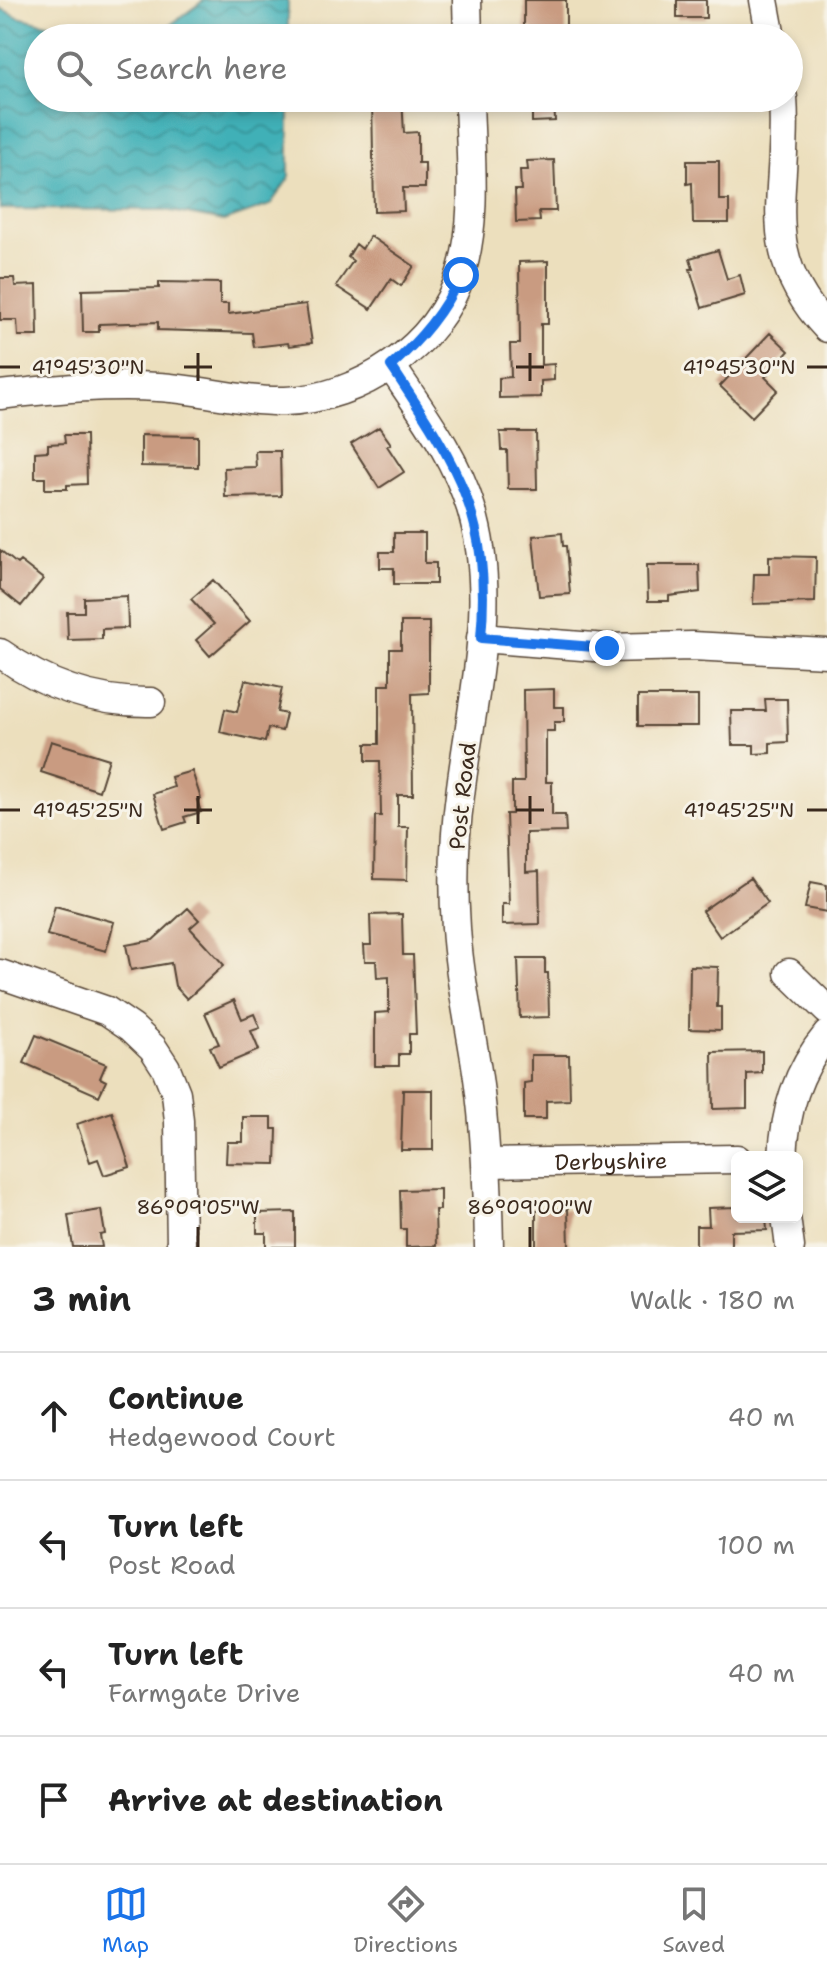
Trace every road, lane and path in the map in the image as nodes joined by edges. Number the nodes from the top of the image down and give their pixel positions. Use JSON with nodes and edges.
{"nodes":[{"id":1,"x":467,"y":0,"type":"edge"},
{"id":2,"x":764,"y":0,"type":"edge"},
{"id":3,"x":468,"y":24,"type":"edge"},
{"id":4,"x":768,"y":24,"type":"edge"},
{"id":5,"x":469,"y":112,"type":"edge"},
{"id":6,"x":783,"y":112,"type":"edge"},
{"id":7,"x":827,"y":328,"type":"edge"},
{"id":8,"x":391,"y":366,"type":"junction"},
{"id":9,"x":0,"y":395,"type":"edge"},
{"id":10,"x":481,"y":638,"type":"junction"},
{"id":11,"x":0,"y":653,"type":"edge"},
{"id":12,"x":827,"y":653,"type":"edge"},
{"id":13,"x":151,"y":702,"type":"dead end"},
{"id":14,"x":789,"y":973,"type":"dead end"},
{"id":15,"x":0,"y":974,"type":"edge"},
{"id":16,"x":827,"y":1010,"type":"edge"},
{"id":17,"x":827,"y":1035,"type":"edge"},
{"id":18,"x":784,"y":1151,"type":"edge"},
{"id":19,"x":731,"y":1159,"type":"edge"},
{"id":20,"x":487,"y":1163,"type":"junction"},
{"id":21,"x":787,"y":1223,"type":"edge"},
{"id":22,"x":181,"y":1246,"type":"edge"},
{"id":23,"x":489,"y":1247,"type":"edge"},
{"id":24,"x":790,"y":1247,"type":"edge"}],
"edges":[{"from":1,"to":3,"type":"street"},
{"from":2,"to":4,"type":"street"},
{"from":5,"to":8,"type":"street"},
{"from":6,"to":7,"type":"street"},
{"from":8,"to":9,"type":"street"},
{"from":8,"to":10,"type":"street","name":"Post Road"},
{"from":10,"to":12,"type":"street"},
{"from":10,"to":20,"type":"street","name":"Post Road"},
{"from":11,"to":13,"type":"street"},
{"from":14,"to":16,"type":"street"},
{"from":15,"to":22,"type":"street"},
{"from":17,"to":18,"type":"street"},
{"from":19,"to":20,"type":"street","name":"Derbyshire"},
{"from":20,"to":23,"type":"street","name":"Post Road"},
{"from":21,"to":24,"type":"street"}]}
